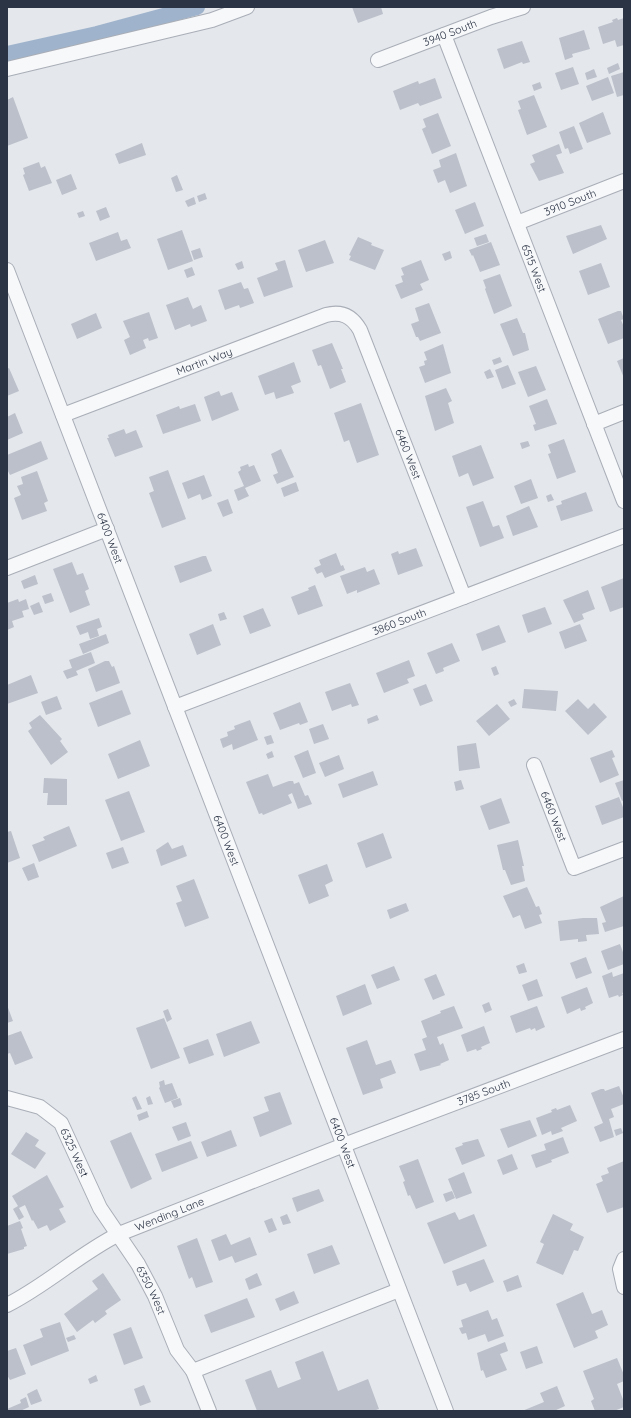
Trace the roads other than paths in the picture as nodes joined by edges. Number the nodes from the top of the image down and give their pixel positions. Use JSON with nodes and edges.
{"nodes":[{"id":1,"x":247,"y":7,"type":"edge"},
{"id":2,"x":523,"y":7,"type":"edge"},
{"id":3,"x":444,"y":35,"type":"junction"},
{"id":4,"x":378,"y":60,"type":"dead end"},
{"id":5,"x":7,"y":69,"type":"edge"},
{"id":6,"x":624,"y":181,"type":"edge"},
{"id":7,"x":517,"y":223,"type":"junction"},
{"id":8,"x":7,"y":270,"type":"edge"},
{"id":9,"x":347,"y":315,"type":"joint"},
{"id":10,"x":624,"y":412,"type":"edge"},
{"id":11,"x":63,"y":415,"type":"junction"},
{"id":12,"x":594,"y":424,"type":"junction"},
{"id":13,"x":624,"y":501,"type":"edge"},
{"id":14,"x":107,"y":529,"type":"junction"},
{"id":15,"x":624,"y":536,"type":"edge"},
{"id":16,"x":7,"y":568,"type":"edge"},
{"id":17,"x":464,"y":597,"type":"junction"},
{"id":18,"x":175,"y":707,"type":"junction"},
{"id":19,"x":534,"y":765,"type":"dead end"},
{"id":20,"x":624,"y":849,"type":"edge"},
{"id":21,"x":624,"y":1039,"type":"edge"},
{"id":22,"x":7,"y":1098,"type":"edge"},
{"id":23,"x":344,"y":1145,"type":"junction"},
{"id":24,"x":119,"y":1234,"type":"junction"},
{"id":25,"x":624,"y":1259,"type":"edge"},
{"id":26,"x":624,"y":1287,"type":"edge"},
{"id":27,"x":400,"y":1290,"type":"junction"},
{"id":28,"x":7,"y":1305,"type":"edge"},
{"id":29,"x":193,"y":1371,"type":"junction"},
{"id":30,"x":209,"y":1411,"type":"edge"},
{"id":31,"x":446,"y":1411,"type":"edge"}],
"edges":[{"from":1,"to":5,"type":"street"},
{"from":2,"to":3,"type":"street","name":"3940 South"},
{"from":3,"to":4,"type":"street","name":"3940 South"},
{"from":3,"to":7,"type":"street","name":"6515 West"},
{"from":6,"to":7,"type":"street","name":"3910 South"},
{"from":7,"to":12,"type":"street","name":"6515 West"},
{"from":8,"to":11,"type":"street","name":"6400 West"},
{"from":9,"to":11,"type":"street","name":"Martin Way"},
{"from":9,"to":17,"type":"street","name":"6460 West"},
{"from":10,"to":12,"type":"street"},
{"from":11,"to":14,"type":"street","name":"6400 West"},
{"from":12,"to":13,"type":"street","name":"6515 West"},
{"from":14,"to":16,"type":"street"},
{"from":14,"to":18,"type":"street","name":"6400 West"},
{"from":15,"to":17,"type":"street","name":"3860 South"},
{"from":17,"to":18,"type":"street","name":"3860 South"},
{"from":18,"to":23,"type":"street","name":"6400 West"},
{"from":19,"to":20,"type":"street","name":"6460 West"},
{"from":21,"to":23,"type":"street","name":"3785 South"},
{"from":22,"to":24,"type":"street","name":"6325 West"},
{"from":23,"to":24,"type":"street","name":"Wending Lane"},
{"from":23,"to":27,"type":"street","name":"6400 West"},
{"from":24,"to":28,"type":"street","name":"Wending Lane"},
{"from":24,"to":29,"type":"street","name":"6350 West"},
{"from":25,"to":26,"type":"street"},
{"from":27,"to":29,"type":"street"},
{"from":27,"to":31,"type":"street","name":"6400 West"},
{"from":29,"to":30,"type":"street","name":"6350 West"}]}
